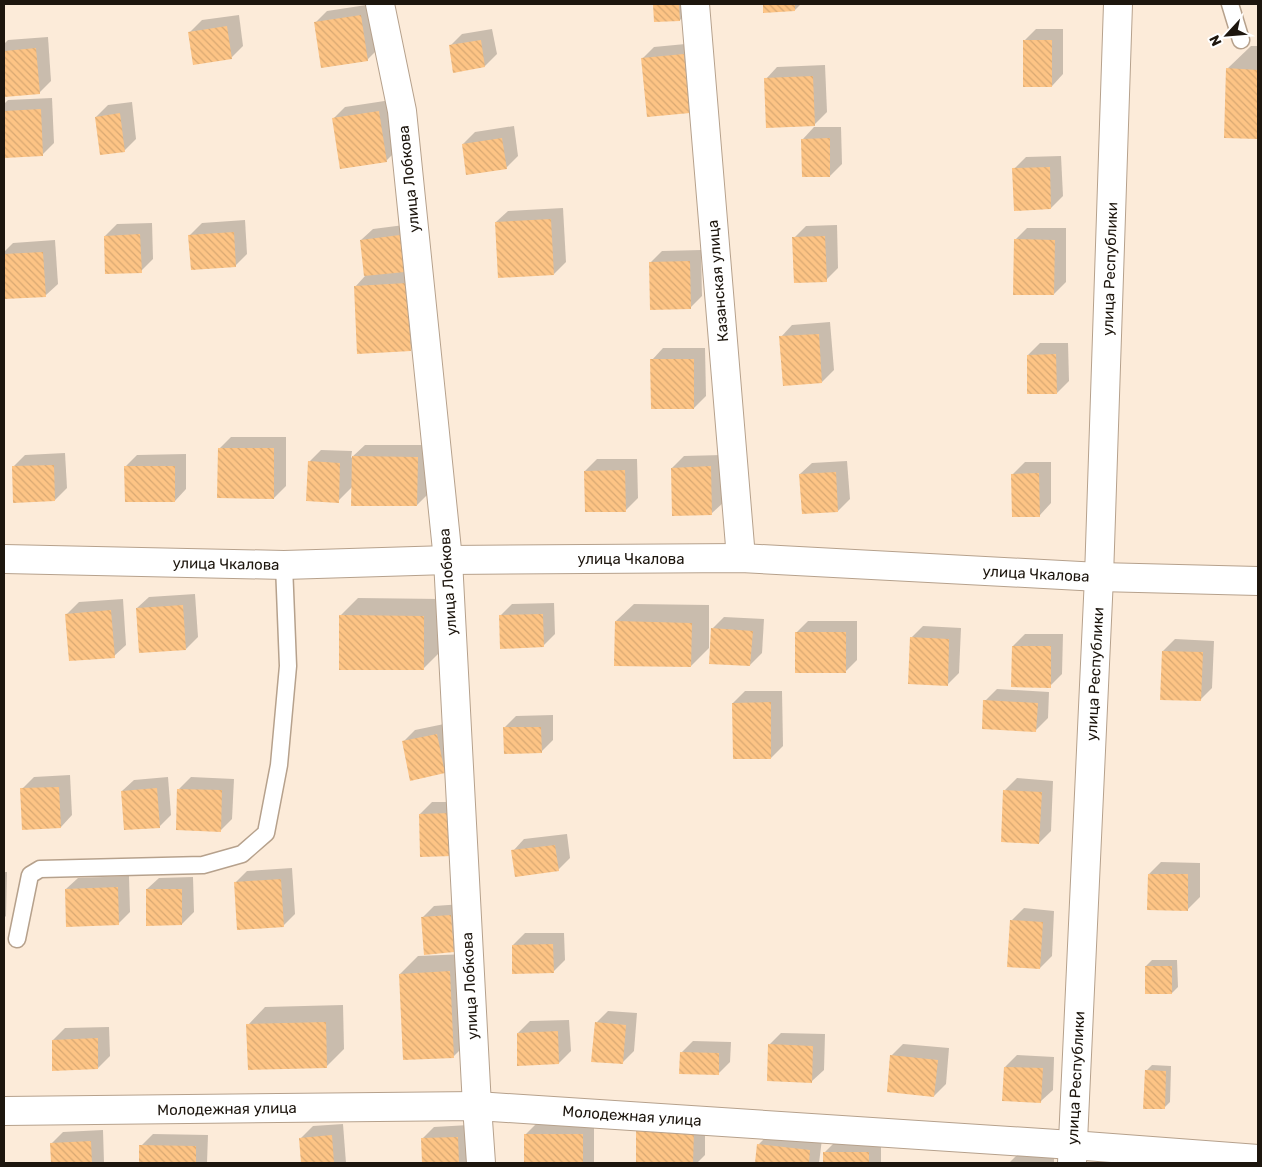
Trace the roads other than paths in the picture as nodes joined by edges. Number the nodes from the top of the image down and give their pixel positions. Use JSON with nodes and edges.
{"nodes":[{"id":1,"x":380,"y":4,"type":"edge"},
{"id":2,"x":695,"y":4,"type":"edge"},
{"id":3,"x":1118,"y":4,"type":"edge"},
{"id":4,"x":1230,"y":4,"type":"edge"},
{"id":5,"x":1242,"y":40,"type":"dead end"},
{"id":6,"x":740,"y":558,"type":"junction"},
{"id":7,"x":4,"y":559,"type":"edge"},
{"id":8,"x":448,"y":560,"type":"junction"},
{"id":9,"x":284,"y":565,"type":"junction"},
{"id":10,"x":1100,"y":577,"type":"junction"},
{"id":11,"x":1258,"y":581,"type":"edge"},
{"id":12,"x":17,"y":938,"type":"dead end"},
{"id":13,"x":476,"y":1106,"type":"junction"},
{"id":14,"x":4,"y":1111,"type":"edge"},
{"id":15,"x":1072,"y":1154,"type":"edge"},
{"id":16,"x":1258,"y":1159,"type":"edge"},
{"id":17,"x":481,"y":1163,"type":"edge"}],
"edges":[{"from":1,"to":8,"type":"street","name":"улица Лобкова"},
{"from":2,"to":6,"type":"street","name":"Казанская улица"},
{"from":3,"to":10,"type":"street","name":"улица Республики"},
{"from":4,"to":5,"type":"lane"},
{"from":6,"to":8,"type":"street","name":"улица Чкалова"},
{"from":6,"to":10,"type":"street","name":"улица Чкалова"},
{"from":7,"to":9,"type":"street","name":"улица Чкалова"},
{"from":8,"to":9,"type":"street","name":"улица Чкалова"},
{"from":8,"to":13,"type":"street","name":"улица Лобкова"},
{"from":9,"to":12,"type":"lane"},
{"from":10,"to":11,"type":"street","name":"улица Чкалова"},
{"from":10,"to":15,"type":"street","name":"улица Республики"},
{"from":13,"to":14,"type":"street","name":"Молодежная улица"},
{"from":13,"to":15,"type":"street","name":"Молодежная улица"},
{"from":13,"to":17,"type":"street","name":"улица Лобкова"},
{"from":15,"to":16,"type":"street","name":"Молодежная улица"}]}
